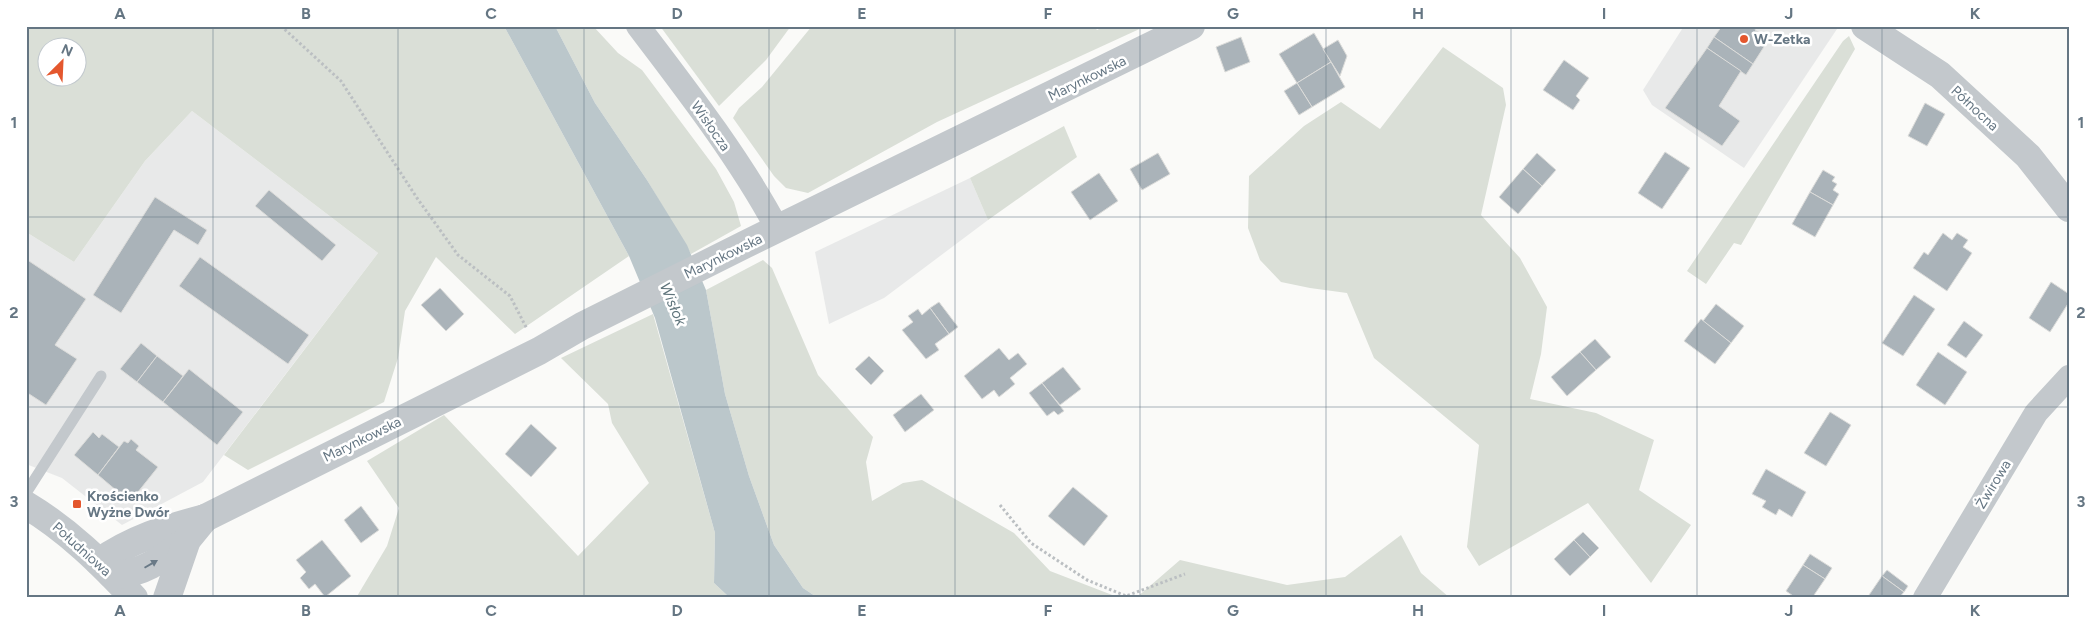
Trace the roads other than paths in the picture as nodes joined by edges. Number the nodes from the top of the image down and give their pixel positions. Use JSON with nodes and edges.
{"nodes":[{"id":1,"x":638,"y":26,"type":"edge"},
{"id":2,"x":1191,"y":26,"type":"edge"},
{"id":3,"x":1865,"y":26,"type":"edge"},
{"id":4,"x":2069,"y":208,"type":"edge"},
{"id":5,"x":778,"y":230,"type":"junction"},
{"id":6,"x":101,"y":376,"type":"dead end"},
{"id":7,"x":2069,"y":377,"type":"edge"},
{"id":8,"x":26,"y":494,"type":"edge"},
{"id":9,"x":26,"y":505,"type":"edge"},
{"id":10,"x":205,"y":518,"type":"junction"},
{"id":11,"x":187,"y":540,"type":"junction"},
{"id":12,"x":105,"y":568,"type":"junction"},
{"id":13,"x":134,"y":598,"type":"edge"},
{"id":14,"x":167,"y":598,"type":"edge"},
{"id":15,"x":1925,"y":598,"type":"edge"}],
"edges":[{"from":1,"to":5,"type":"street","name":"Wisłocza"},
{"from":2,"to":5,"type":"street","name":"Marynkowska"},
{"from":3,"to":4,"type":"street","name":"Północna"},
{"from":5,"to":10,"type":"street","name":"Marynkowska"},
{"from":6,"to":8,"type":"lane"},
{"from":7,"to":15,"type":"street","name":"Żwirowa"},
{"from":9,"to":12,"type":"street","name":"Południowa"},
{"from":10,"to":11,"type":"street","name":"Marynkowska"},
{"from":10,"to":12,"type":"street","name":"Marynkowska"},
{"from":12,"to":11,"type":"street","one_way":true},
{"from":11,"to":14,"type":"street","name":"Marynkowska"},
{"from":12,"to":13,"type":"street","name":"Południowa"}]}
